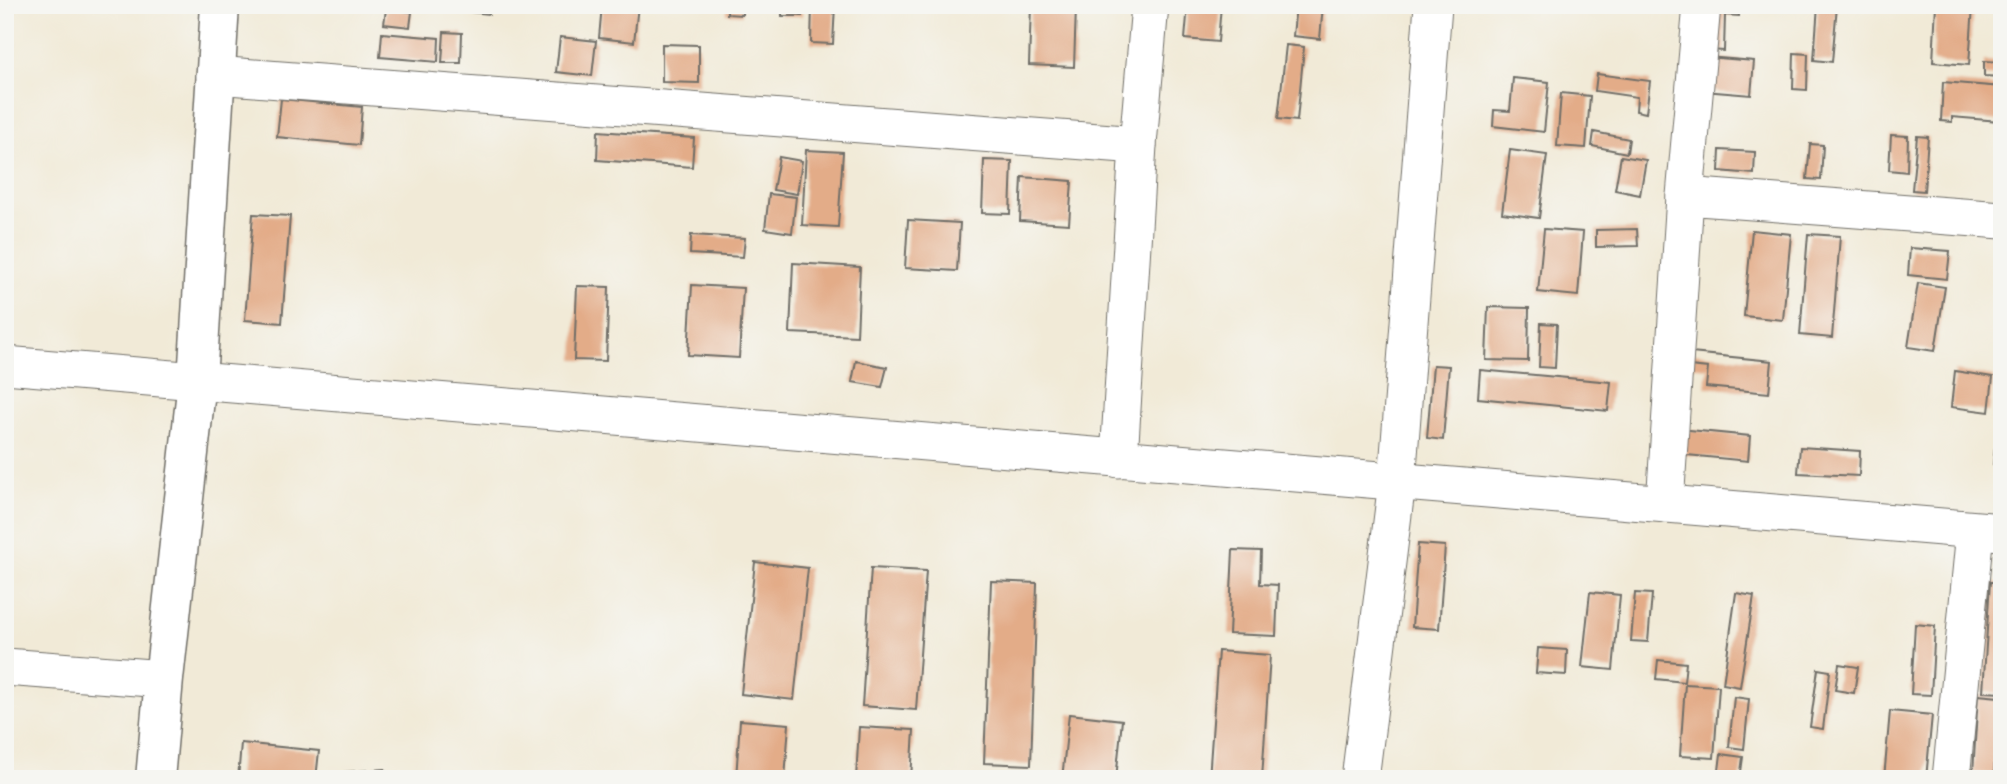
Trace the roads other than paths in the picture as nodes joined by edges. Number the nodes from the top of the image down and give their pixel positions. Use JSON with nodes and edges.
{"nodes":[{"id":1,"x":220,"y":5,"type":"edge"},
{"id":2,"x":1150,"y":5,"type":"edge"},
{"id":3,"x":1433,"y":5,"type":"edge"},
{"id":4,"x":1702,"y":5,"type":"edge"},
{"id":5,"x":215,"y":75,"type":"junction"},
{"id":6,"x":1138,"y":145,"type":"junction"},
{"id":7,"x":1685,"y":196,"type":"junction"},
{"id":8,"x":2002,"y":220,"type":"edge"},
{"id":9,"x":5,"y":365,"type":"edge"},
{"id":10,"x":197,"y":381,"type":"junction"},
{"id":11,"x":1119,"y":458,"type":"junction"},
{"id":12,"x":1397,"y":482,"type":"junction"},
{"id":13,"x":1665,"y":504,"type":"junction"},
{"id":14,"x":1989,"y":532,"type":"edge"},
{"id":15,"x":5,"y":667,"type":"edge"},
{"id":16,"x":164,"y":679,"type":"junction"},
{"id":17,"x":155,"y":779,"type":"edge"},
{"id":18,"x":1360,"y":779,"type":"edge"},
{"id":19,"x":1951,"y":779,"type":"edge"}],
"edges":[{"from":1,"to":5,"type":"street"},
{"from":2,"to":6,"type":"street"},
{"from":3,"to":12,"type":"street"},
{"from":4,"to":7,"type":"street"},
{"from":5,"to":6,"type":"street"},
{"from":5,"to":10,"type":"street"},
{"from":6,"to":11,"type":"street"},
{"from":7,"to":8,"type":"street"},
{"from":7,"to":13,"type":"street"},
{"from":9,"to":10,"type":"street"},
{"from":10,"to":11,"type":"street"},
{"from":10,"to":16,"type":"street"},
{"from":11,"to":12,"type":"street"},
{"from":12,"to":13,"type":"street"},
{"from":12,"to":18,"type":"street"},
{"from":13,"to":14,"type":"street"},
{"from":14,"to":19,"type":"street"},
{"from":15,"to":16,"type":"street"},
{"from":16,"to":17,"type":"street"}]}
